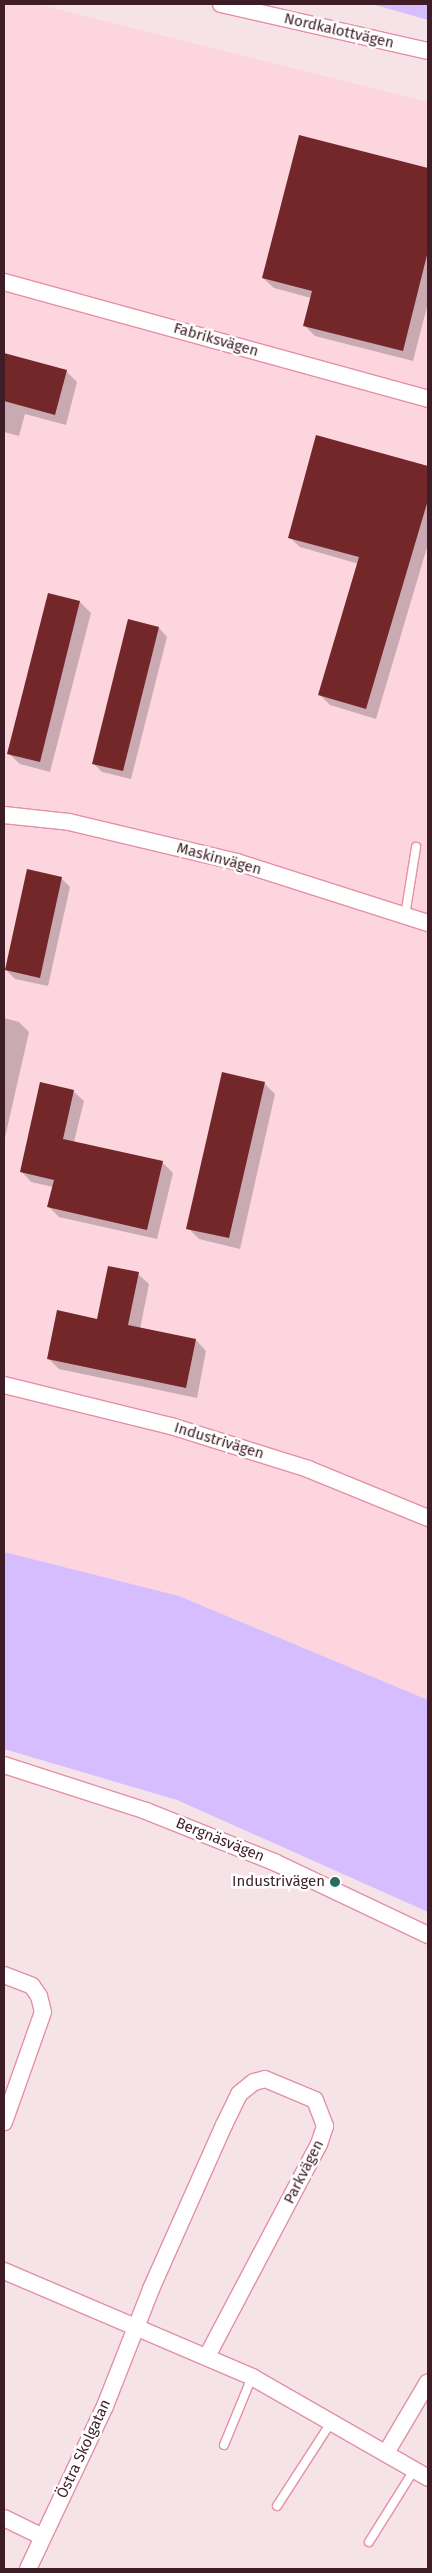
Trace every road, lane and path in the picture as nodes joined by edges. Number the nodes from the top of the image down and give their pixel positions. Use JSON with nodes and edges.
{"nodes":[{"id":1,"x":221,"y":4,"type":"edge"},
{"id":2,"x":428,"y":51,"type":"edge"},
{"id":3,"x":4,"y":282,"type":"edge"},
{"id":4,"x":428,"y":399,"type":"edge"},
{"id":5,"x":4,"y":815,"type":"edge"},
{"id":6,"x":416,"y":847,"type":"dead end"},
{"id":7,"x":405,"y":916,"type":"junction"},
{"id":8,"x":428,"y":923,"type":"edge"},
{"id":9,"x":4,"y":1385,"type":"edge"},
{"id":10,"x":428,"y":1518,"type":"edge"},
{"id":11,"x":4,"y":1765,"type":"edge"},
{"id":12,"x":428,"y":1935,"type":"edge"},
{"id":13,"x":4,"y":1975,"type":"edge"},
{"id":14,"x":4,"y":2122,"type":"edge"},
{"id":15,"x":4,"y":2271,"type":"edge"},
{"id":16,"x":136,"y":2327,"type":"junction"},
{"id":17,"x":207,"y":2356,"type":"junction"},
{"id":18,"x":252,"y":2377,"type":"junction"},
{"id":19,"x":428,"y":2382,"type":"edge"},
{"id":20,"x":332,"y":2421,"type":"junction"},
{"id":21,"x":224,"y":2445,"type":"dead end"},
{"id":22,"x":386,"y":2453,"type":"junction"},
{"id":23,"x":414,"y":2470,"type":"junction"},
{"id":24,"x":428,"y":2478,"type":"edge"},
{"id":25,"x":278,"y":2506,"type":"dead end"},
{"id":26,"x":4,"y":2518,"type":"edge"},
{"id":27,"x":43,"y":2537,"type":"junction"},
{"id":28,"x":369,"y":2542,"type":"dead end"},
{"id":29,"x":28,"y":2569,"type":"edge"}],
"edges":[{"from":1,"to":2,"type":"street","name":"Nordkalottvägen"},
{"from":3,"to":4,"type":"street","name":"Fabriksvägen"},
{"from":5,"to":7,"type":"street","name":"Maskinvägen"},
{"from":6,"to":7,"type":"lane"},
{"from":7,"to":8,"type":"street","name":"Maskinvägen"},
{"from":9,"to":10,"type":"street","name":"Industrivägen"},
{"from":11,"to":12,"type":"street","name":"Bergnäsvägen"},
{"from":13,"to":14,"type":"street"},
{"from":15,"to":16,"type":"street"},
{"from":16,"to":17,"type":"street"},
{"from":16,"to":17,"type":"street","name":"Parkvägen"},
{"from":16,"to":27,"type":"street","name":"Östra Skolgatan"},
{"from":17,"to":18,"type":"street"},
{"from":18,"to":20,"type":"street"},
{"from":18,"to":21,"type":"lane"},
{"from":19,"to":22,"type":"street"},
{"from":20,"to":22,"type":"street"},
{"from":20,"to":25,"type":"lane"},
{"from":22,"to":23,"type":"street"},
{"from":23,"to":24,"type":"street"},
{"from":23,"to":28,"type":"lane"},
{"from":26,"to":27,"type":"street"},
{"from":27,"to":29,"type":"street","name":"Östra Skolgatan"}]}
